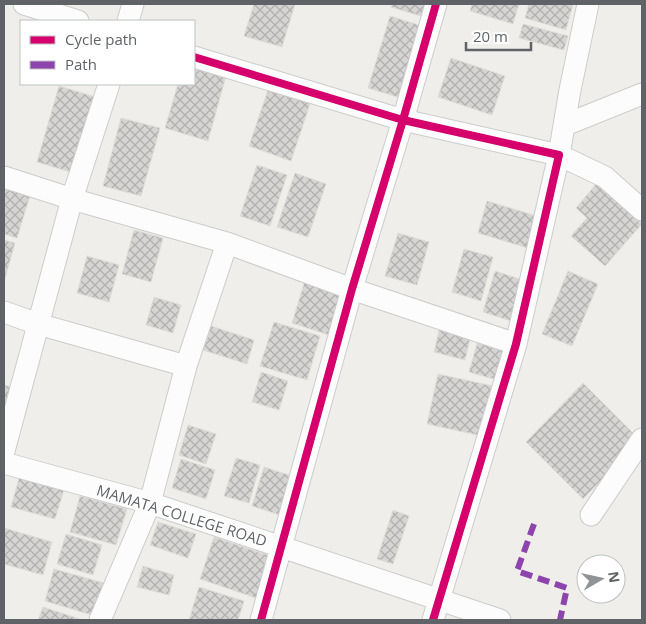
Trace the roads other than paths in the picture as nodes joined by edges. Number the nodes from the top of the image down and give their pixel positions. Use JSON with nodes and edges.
{"nodes":[{"id":1,"x":24,"y":4,"type":"edge"},
{"id":2,"x":133,"y":4,"type":"edge"},
{"id":3,"x":436,"y":4,"type":"edge"},
{"id":4,"x":588,"y":4,"type":"edge"},
{"id":5,"x":75,"y":20,"type":"edge"},
{"id":6,"x":128,"y":20,"type":"edge"},
{"id":7,"x":195,"y":57,"type":"edge"},
{"id":8,"x":109,"y":85,"type":"edge"},
{"id":9,"x":642,"y":94,"type":"edge"},
{"id":10,"x":403,"y":120,"type":"junction"},
{"id":11,"x":565,"y":125,"type":"junction"},
{"id":12,"x":559,"y":155,"type":"junction"},
{"id":13,"x":4,"y":177,"type":"edge"},
{"id":14,"x":72,"y":199,"type":"junction"},
{"id":15,"x":642,"y":210,"type":"edge"},
{"id":16,"x":227,"y":243,"type":"junction"},
{"id":17,"x":352,"y":288,"type":"junction"},
{"id":18,"x":4,"y":312,"type":"edge"},
{"id":19,"x":38,"y":324,"type":"junction"},
{"id":20,"x":516,"y":344,"type":"junction"},
{"id":21,"x":186,"y":366,"type":"junction"},
{"id":22,"x":642,"y":440,"type":"edge"},
{"id":23,"x":4,"y":450,"type":"edge"},
{"id":24,"x":4,"y":463,"type":"edge"},
{"id":25,"x":150,"y":502,"type":"junction"},
{"id":26,"x":591,"y":515,"type":"dead end"},
{"id":27,"x":280,"y":546,"type":"junction"},
{"id":28,"x":440,"y":599,"type":"junction"},
{"id":29,"x":100,"y":620,"type":"edge"},
{"id":30,"x":261,"y":620,"type":"edge"},
{"id":31,"x":434,"y":620,"type":"edge"},
{"id":32,"x":500,"y":620,"type":"edge"}],
"edges":[{"from":1,"to":5,"type":"street"},
{"from":2,"to":6,"type":"street"},
{"from":3,"to":10,"type":"street"},
{"from":4,"to":11,"type":"street"},
{"from":7,"to":10,"type":"street"},
{"from":8,"to":14,"type":"street"},
{"from":9,"to":11,"type":"street"},
{"from":10,"to":12,"type":"street"},
{"from":10,"to":17,"type":"street"},
{"from":11,"to":12,"type":"street"},
{"from":12,"to":15,"type":"street"},
{"from":12,"to":20,"type":"street"},
{"from":13,"to":14,"type":"street"},
{"from":14,"to":16,"type":"street"},
{"from":14,"to":19,"type":"street"},
{"from":16,"to":17,"type":"street"},
{"from":16,"to":21,"type":"street"},
{"from":17,"to":20,"type":"street"},
{"from":17,"to":27,"type":"street"},
{"from":18,"to":19,"type":"street"},
{"from":19,"to":21,"type":"street"},
{"from":19,"to":23,"type":"street"},
{"from":20,"to":28,"type":"street"},
{"from":21,"to":25,"type":"street"},
{"from":22,"to":26,"type":"street"},
{"from":24,"to":25,"type":"street","name":"MAMATA COLLEGE ROAD"},
{"from":25,"to":27,"type":"street","name":"MAMATA COLLEGE ROAD"},
{"from":25,"to":29,"type":"street"},
{"from":27,"to":28,"type":"street","name":"MAMATA COLLEGE ROAD"},
{"from":27,"to":30,"type":"street"},
{"from":28,"to":31,"type":"street"},
{"from":28,"to":32,"type":"street","name":"MAMATA COLLEGE ROAD"}]}
